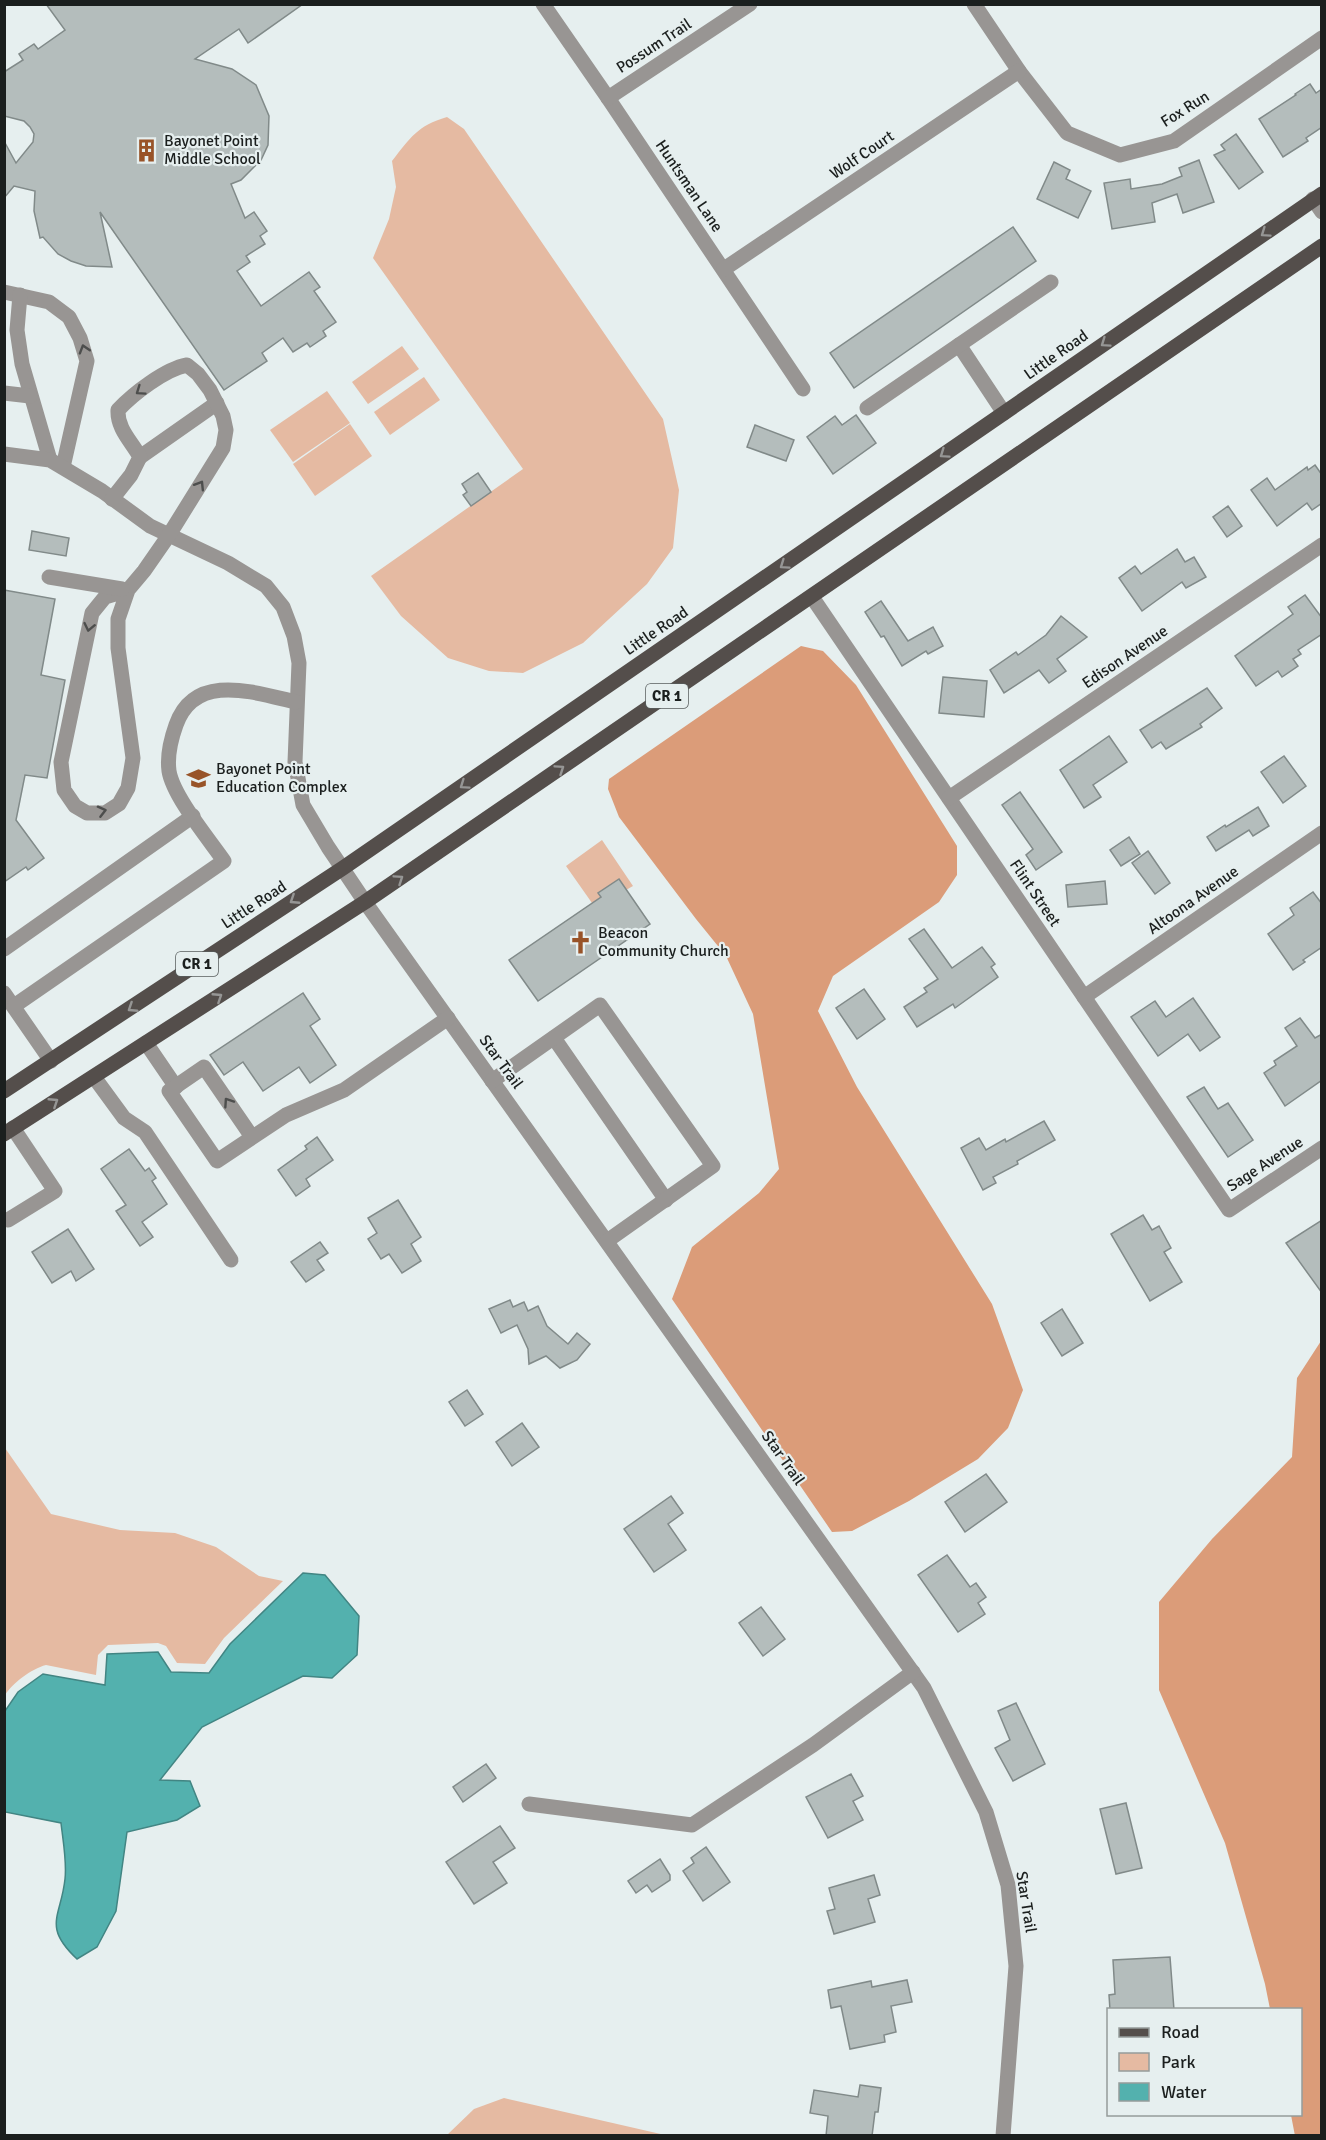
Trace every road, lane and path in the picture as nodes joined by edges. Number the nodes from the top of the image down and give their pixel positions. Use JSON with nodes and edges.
{"nodes":[{"id":1,"x":543,"y":4,"type":"edge"},
{"id":2,"x":750,"y":4,"type":"edge"},
{"id":3,"x":974,"y":4,"type":"edge"},
{"id":4,"x":1322,"y":38,"type":"edge"},
{"id":5,"x":1019,"y":71,"type":"junction"},
{"id":6,"x":608,"y":98,"type":"junction"},
{"id":7,"x":1319,"y":202,"type":"edge"},
{"id":8,"x":1322,"y":246,"type":"edge"},
{"id":9,"x":724,"y":269,"type":"junction"},
{"id":10,"x":1051,"y":282,"type":"dead end"},
{"id":11,"x":4,"y":292,"type":"edge"},
{"id":12,"x":20,"y":295,"type":"junction"},
{"id":13,"x":11,"y":335,"type":"edge"},
{"id":14,"x":959,"y":345,"type":"junction"},
{"id":15,"x":803,"y":389,"type":"dead end"},
{"id":16,"x":4,"y":393,"type":"edge"},
{"id":17,"x":30,"y":396,"type":"junction"},
{"id":18,"x":217,"y":403,"type":"junction"},
{"id":19,"x":867,"y":408,"type":"dead end"},
{"id":20,"x":1004,"y":413,"type":"junction"},
{"id":21,"x":4,"y":454,"type":"edge"},
{"id":22,"x":140,"y":457,"type":"junction"},
{"id":23,"x":57,"y":464,"type":"junction"},
{"id":24,"x":112,"y":499,"type":"junction"},
{"id":25,"x":169,"y":535,"type":"junction"},
{"id":26,"x":1322,"y":545,"type":"edge"},
{"id":27,"x":49,"y":577,"type":"dead end"},
{"id":28,"x":128,"y":590,"type":"junction"},
{"id":29,"x":812,"y":597,"type":"junction"},
{"id":30,"x":296,"y":702,"type":"junction"},
{"id":31,"x":949,"y":798,"type":"junction"},
{"id":32,"x":193,"y":816,"type":"junction"},
{"id":33,"x":1322,"y":833,"type":"edge"},
{"id":34,"x":343,"y":868,"type":"junction"},
{"id":35,"x":365,"y":902,"type":"junction"},
{"id":36,"x":4,"y":949,"type":"edge"},
{"id":37,"x":4,"y":993,"type":"edge"},
{"id":38,"x":1084,"y":997,"type":"junction"},
{"id":39,"x":14,"y":1006,"type":"junction"},
{"id":40,"x":448,"y":1018,"type":"junction"},
{"id":41,"x":554,"y":1038,"type":"junction"},
{"id":42,"x":146,"y":1043,"type":"junction"},
{"id":43,"x":51,"y":1061,"type":"junction"},
{"id":44,"x":94,"y":1077,"type":"junction"},
{"id":45,"x":492,"y":1081,"type":"junction"},
{"id":46,"x":176,"y":1087,"type":"junction"},
{"id":47,"x":4,"y":1091,"type":"edge"},
{"id":48,"x":9,"y":1131,"type":"edge"},
{"id":49,"x":252,"y":1137,"type":"junction"},
{"id":50,"x":1322,"y":1148,"type":"edge"},
{"id":51,"x":666,"y":1200,"type":"junction"},
{"id":52,"x":1229,"y":1210,"type":"joint"},
{"id":53,"x":8,"y":1220,"type":"dead end"},
{"id":54,"x":607,"y":1241,"type":"junction"},
{"id":55,"x":231,"y":1260,"type":"dead end"},
{"id":56,"x":913,"y":1672,"type":"junction"},
{"id":57,"x":529,"y":1804,"type":"dead end"},
{"id":58,"x":1003,"y":2136,"type":"edge"}],
"edges":[{"from":1,"to":6,"type":"street","name":"Huntsman Lane"},
{"from":2,"to":6,"type":"street","name":"Possum Trail"},
{"from":3,"to":5,"type":"street","name":"Fox Run"},
{"from":4,"to":5,"type":"street","name":"Fox Run"},
{"from":5,"to":9,"type":"street","name":"Wolf Court"},
{"from":6,"to":9,"type":"street","name":"Huntsman Lane"},
{"from":7,"to":20,"type":"main road","name":"Little Road","number":"CR 1","one_way":true},
{"from":8,"to":29,"type":"main road","number":"CR 1"},
{"from":9,"to":15,"type":"street","name":"Huntsman Lane"},
{"from":10,"to":14,"type":"street"},
{"from":11,"to":12,"type":"street"},
{"from":12,"to":13,"type":"street"},
{"from":23,"to":12,"type":"street","one_way":true},
{"from":13,"to":17,"type":"street"},
{"from":14,"to":19,"type":"street"},
{"from":14,"to":20,"type":"street"},
{"from":16,"to":17,"type":"street"},
{"from":17,"to":23,"type":"street"},
{"from":18,"to":22,"type":"street"},
{"from":18,"to":22,"type":"street","one_way":true},
{"from":25,"to":18,"type":"street","one_way":true},
{"from":20,"to":34,"type":"main road","name":"Little Road","number":"CR 1","one_way":true},
{"from":21,"to":23,"type":"street"},
{"from":22,"to":24,"type":"street"},
{"from":23,"to":24,"type":"street","name":"Star Trail"},
{"from":24,"to":25,"type":"street","name":"Star Trail"},
{"from":25,"to":28,"type":"street"},
{"from":25,"to":30,"type":"street","name":"Star Trail"},
{"from":26,"to":31,"type":"street","name":"Edison Avenue"},
{"from":27,"to":28,"type":"street"},
{"from":28,"to":28,"type":"street","one_way":true},
{"from":29,"to":31,"type":"street","name":"Flint Street"},
{"from":35,"to":29,"type":"main road","number":"CR 1","one_way":true},
{"from":30,"to":32,"type":"street"},
{"from":30,"to":34,"type":"street","name":"Star Trail"},
{"from":31,"to":38,"type":"street","name":"Flint Street"},
{"from":32,"to":36,"type":"street"},
{"from":32,"to":39,"type":"street"},
{"from":33,"to":38,"type":"street","name":"Altoona Avenue"},
{"from":34,"to":35,"type":"street","name":"Star Trail"},
{"from":34,"to":43,"type":"main road","name":"Little Road","number":"CR 1","one_way":true},
{"from":35,"to":40,"type":"street","name":"Star Trail"},
{"from":42,"to":35,"type":"main road","number":"CR 1","one_way":true},
{"from":37,"to":39,"type":"street"},
{"from":38,"to":52,"type":"street","name":"Flint Street"},
{"from":39,"to":43,"type":"street"},
{"from":40,"to":45,"type":"street","name":"Star Trail"},
{"from":40,"to":49,"type":"street"},
{"from":41,"to":45,"type":"street"},
{"from":41,"to":51,"type":"street"},
{"from":41,"to":51,"type":"street"},
{"from":42,"to":44,"type":"main road","number":"CR 1"},
{"from":42,"to":46,"type":"street"},
{"from":43,"to":47,"type":"main road","name":"Little Road","number":"CR 1"},
{"from":48,"to":44,"type":"main road","number":"CR 1","one_way":true},
{"from":44,"to":55,"type":"street"},
{"from":45,"to":54,"type":"street","name":"Star Trail"},
{"from":49,"to":46,"type":"street","one_way":true},
{"from":46,"to":49,"type":"street"},
{"from":48,"to":53,"type":"street"},
{"from":50,"to":52,"type":"street","name":"Sage Avenue"},
{"from":51,"to":54,"type":"street"},
{"from":54,"to":56,"type":"street","name":"Star Trail"},
{"from":56,"to":57,"type":"street"},
{"from":56,"to":58,"type":"street","name":"Star Trail"}]}
